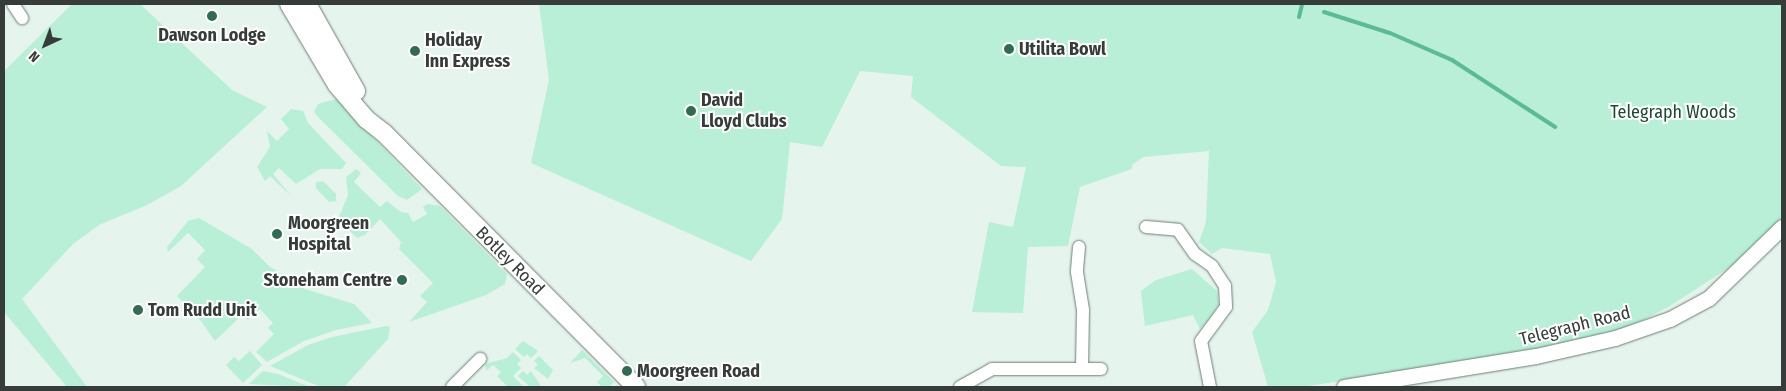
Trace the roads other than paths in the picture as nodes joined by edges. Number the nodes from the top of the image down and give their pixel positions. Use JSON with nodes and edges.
{"nodes":[{"id":1,"x":13,"y":4,"type":"edge"},
{"id":2,"x":289,"y":4,"type":"edge"},
{"id":3,"x":307,"y":4,"type":"edge"},
{"id":4,"x":22,"y":18,"type":"dead end"},
{"id":5,"x":384,"y":133,"type":"junction"},
{"id":6,"x":1146,"y":227,"type":"dead end"},
{"id":7,"x":1782,"y":227,"type":"edge"},
{"id":8,"x":1079,"y":247,"type":"dead end"},
{"id":9,"x":480,"y":359,"type":"dead end"},
{"id":10,"x":1082,"y":368,"type":"junction"},
{"id":11,"x":1101,"y":369,"type":"dead end"},
{"id":12,"x":452,"y":387,"type":"edge"},
{"id":13,"x":636,"y":387,"type":"edge"},
{"id":14,"x":960,"y":387,"type":"edge"},
{"id":15,"x":1210,"y":387,"type":"edge"},
{"id":16,"x":1344,"y":387,"type":"edge"}],
"edges":[{"from":1,"to":4,"type":"street"},
{"from":2,"to":5,"type":"main road","name":"Botley Road"},
{"from":3,"to":5,"type":"main road","name":"Botley Road"},
{"from":5,"to":13,"type":"main road","name":"Botley Road"},
{"from":6,"to":15,"type":"street"},
{"from":7,"to":16,"type":"street","name":"Telegraph Road"},
{"from":8,"to":10,"type":"street"},
{"from":9,"to":12,"type":"street"},
{"from":10,"to":11,"type":"street"},
{"from":10,"to":14,"type":"street"}]}
